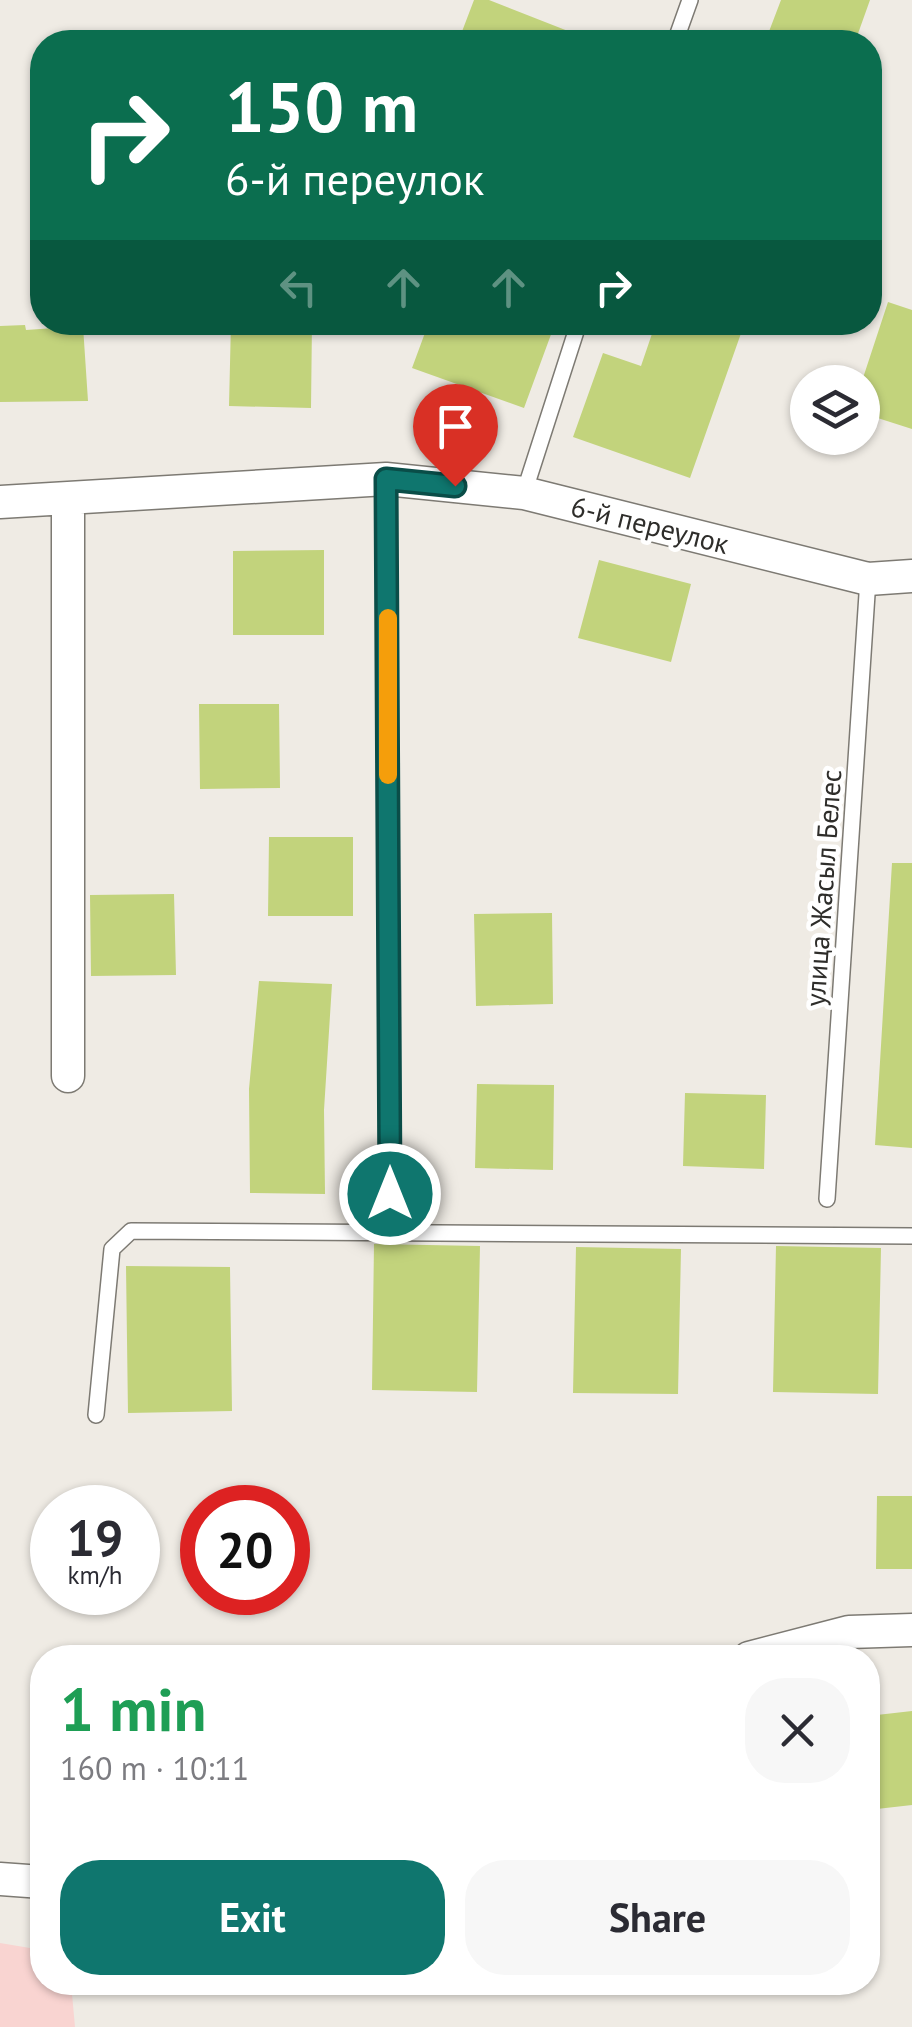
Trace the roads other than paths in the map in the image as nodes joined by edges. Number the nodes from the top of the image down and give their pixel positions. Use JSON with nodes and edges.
{"nodes":[{"id":1,"x":690,"y":0,"type":"edge"},
{"id":2,"x":679,"y":30,"type":"edge"},
{"id":3,"x":575,"y":335,"type":"edge"},
{"id":4,"x":386,"y":479,"type":"junction"},
{"id":5,"x":524,"y":493,"type":"junction"},
{"id":6,"x":68,"y":498,"type":"junction"},
{"id":7,"x":0,"y":502,"type":"edge"},
{"id":8,"x":912,"y":576,"type":"edge"},
{"id":9,"x":868,"y":579,"type":"junction"},
{"id":10,"x":68,"y":1076,"type":"dead end"},
{"id":11,"x":390,"y":1194,"type":"dead end"},
{"id":12,"x":827,"y":1200,"type":"dead end"},
{"id":13,"x":912,"y":1236,"type":"edge"},
{"id":14,"x":96,"y":1415,"type":"dead end"},
{"id":15,"x":912,"y":1630,"type":"edge"},
{"id":16,"x":799,"y":1645,"type":"edge"},
{"id":17,"x":0,"y":1880,"type":"edge"},
{"id":18,"x":30,"y":1881,"type":"edge"}],
"edges":[{"from":1,"to":2,"type":"lane"},
{"from":3,"to":5,"type":"lane"},
{"from":4,"to":5,"type":"street","name":"6-й переулок"},
{"from":4,"to":6,"type":"street","name":"6-й переулок"},
{"from":4,"to":11,"type":"lane"},
{"from":5,"to":9,"type":"street","name":"6-й переулок"},
{"from":6,"to":7,"type":"street","name":"6-й переулок"},
{"from":6,"to":10,"type":"street"},
{"from":8,"to":9,"type":"street","name":"6-й переулок"},
{"from":9,"to":12,"type":"lane","name":"улица Жасыл Белес"},
{"from":13,"to":14,"type":"lane"},
{"from":15,"to":16,"type":"street"},
{"from":17,"to":18,"type":"street"}]}
